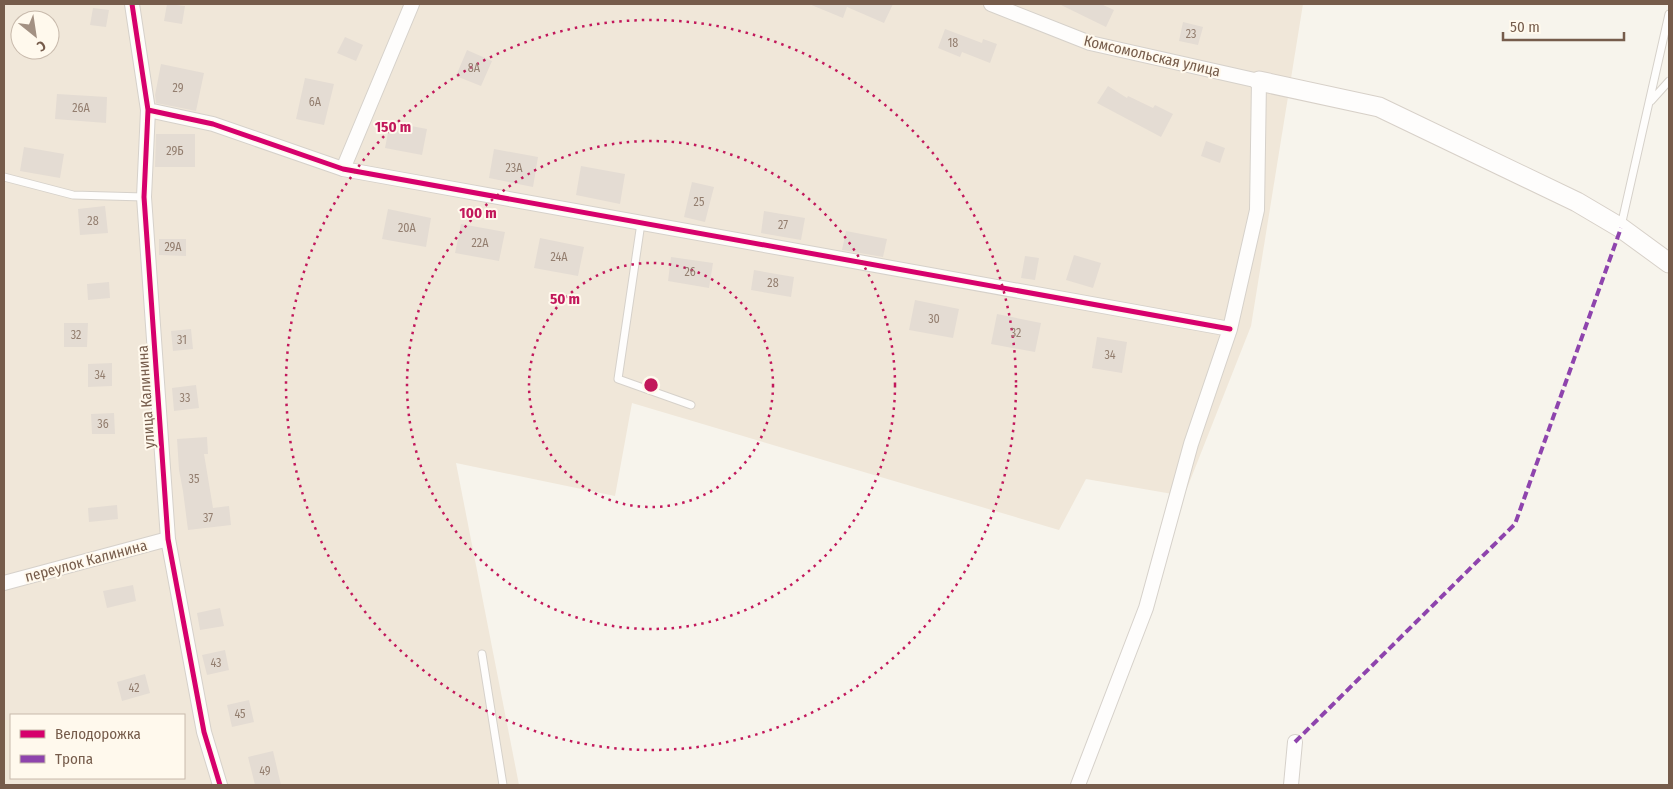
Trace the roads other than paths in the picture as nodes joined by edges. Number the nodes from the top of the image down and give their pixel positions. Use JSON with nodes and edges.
{"nodes":[{"id":1,"x":132,"y":4,"type":"edge"},
{"id":2,"x":412,"y":4,"type":"edge"},
{"id":3,"x":992,"y":4,"type":"edge"},
{"id":4,"x":1669,"y":14,"type":"edge"},
{"id":5,"x":1669,"y":81,"type":"edge"},
{"id":6,"x":1259,"y":82,"type":"junction"},
{"id":7,"x":1649,"y":102,"type":"junction"},
{"id":8,"x":148,"y":110,"type":"junction"},
{"id":9,"x":343,"y":169,"type":"junction"},
{"id":10,"x":4,"y":177,"type":"edge"},
{"id":11,"x":144,"y":197,"type":"junction"},
{"id":12,"x":641,"y":223,"type":"junction"},
{"id":13,"x":1621,"y":228,"type":"junction"},
{"id":14,"x":1669,"y":262,"type":"edge"},
{"id":15,"x":1230,"y":329,"type":"junction"},
{"id":16,"x":691,"y":405,"type":"dead end"},
{"id":17,"x":168,"y":539,"type":"junction"},
{"id":18,"x":4,"y":582,"type":"edge"},
{"id":19,"x":482,"y":654,"type":"dead end"},
{"id":20,"x":1295,"y":742,"type":"dead end"},
{"id":21,"x":220,"y":785,"type":"edge"},
{"id":22,"x":503,"y":785,"type":"edge"},
{"id":23,"x":1078,"y":785,"type":"edge"},
{"id":24,"x":1291,"y":785,"type":"edge"}],
"edges":[{"from":1,"to":8,"type":"street","name":"улица Калинина"},
{"from":2,"to":9,"type":"street"},
{"from":3,"to":6,"type":"street","name":"Комсомольская улица"},
{"from":4,"to":7,"type":"lane"},
{"from":5,"to":7,"type":"lane"},
{"from":6,"to":13,"type":"street"},
{"from":6,"to":15,"type":"street"},
{"from":7,"to":13,"type":"lane"},
{"from":8,"to":9,"type":"street"},
{"from":8,"to":11,"type":"street","name":"улица Калинина"},
{"from":9,"to":12,"type":"street"},
{"from":10,"to":11,"type":"lane"},
{"from":11,"to":17,"type":"street","name":"улица Калинина"},
{"from":12,"to":15,"type":"street"},
{"from":12,"to":16,"type":"lane"},
{"from":13,"to":14,"type":"street"},
{"from":15,"to":23,"type":"street"},
{"from":17,"to":18,"type":"street","name":"переулок Калинина"},
{"from":17,"to":21,"type":"street","name":"улица Калинина"},
{"from":19,"to":22,"type":"lane"},
{"from":20,"to":24,"type":"street"}]}
